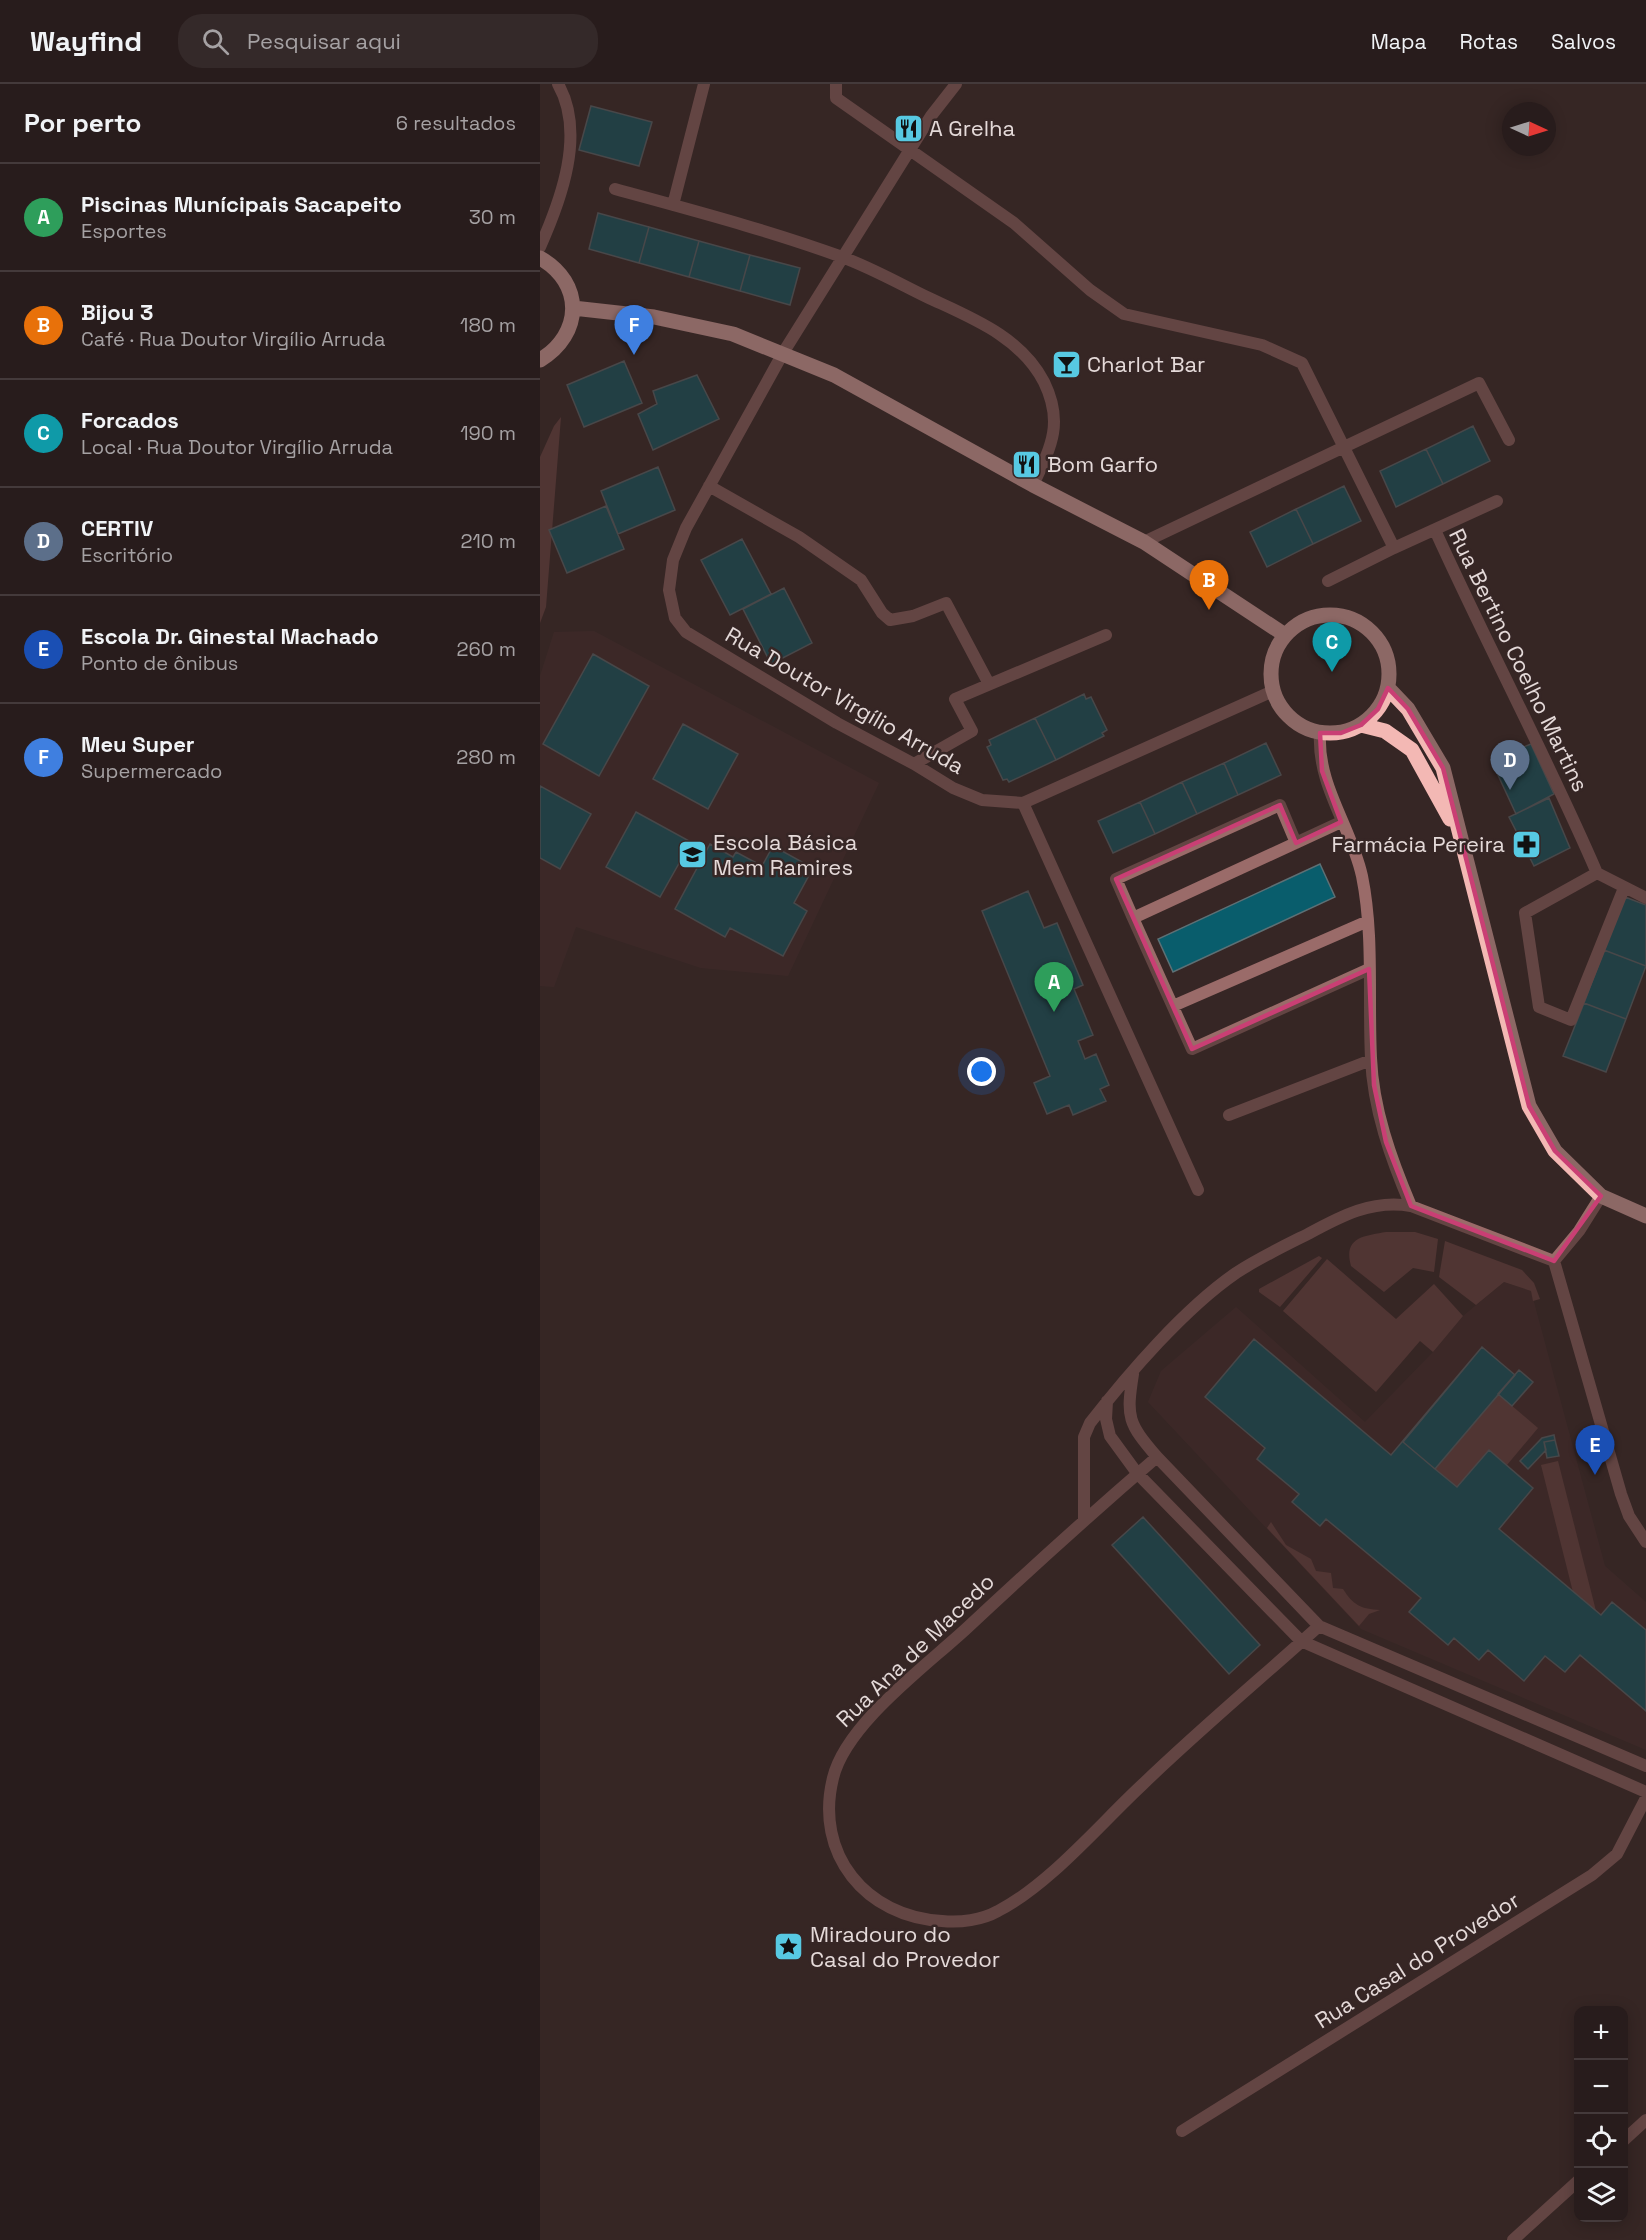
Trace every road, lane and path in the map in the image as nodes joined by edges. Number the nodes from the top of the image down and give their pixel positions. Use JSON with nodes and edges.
{"nodes":[{"id":1,"x":558,"y":84,"type":"edge"},
{"id":2,"x":704,"y":84,"type":"edge"},
{"id":3,"x":836,"y":84,"type":"edge"},
{"id":4,"x":956,"y":84,"type":"edge"},
{"id":5,"x":911,"y":150,"type":"junction"},
{"id":6,"x":615,"y":189,"type":"dead end"},
{"id":7,"x":673,"y":205,"type":"junction"},
{"id":8,"x":540,"y":247,"type":"edge"},
{"id":9,"x":540,"y":258,"type":"edge"},
{"id":10,"x":844,"y":258,"type":"junction"},
{"id":11,"x":573,"y":308,"type":"junction"},
{"id":12,"x":783,"y":353,"type":"junction"},
{"id":13,"x":540,"y":360,"type":"edge"},
{"id":14,"x":1509,"y":440,"type":"dead end"},
{"id":15,"x":1346,"y":447,"type":"junction"},
{"id":16,"x":1033,"y":485,"type":"junction"},
{"id":17,"x":709,"y":486,"type":"junction"},
{"id":18,"x":1497,"y":501,"type":"dead end"},
{"id":19,"x":1435,"y":530,"type":"junction"},
{"id":20,"x":1144,"y":542,"type":"junction"},
{"id":21,"x":1394,"y":548,"type":"junction"},
{"id":22,"x":1328,"y":581,"type":"dead end"},
{"id":23,"x":1106,"y":635,"type":"dead end"},
{"id":24,"x":1285,"y":635,"type":"junction"},
{"id":25,"x":988,"y":684,"type":"junction"},
{"id":26,"x":1388,"y":688,"type":"junction"},
{"id":27,"x":1273,"y":691,"type":"junction"},
{"id":28,"x":1361,"y":725,"type":"junction"},
{"id":29,"x":1320,"y":733,"type":"junction"},
{"id":30,"x":914,"y":764,"type":"junction"},
{"id":31,"x":1023,"y":802,"type":"junction"},
{"id":32,"x":1341,"y":822,"type":"junction"},
{"id":33,"x":1456,"y":829,"type":"junction"},
{"id":34,"x":1296,"y":843,"type":"junction"},
{"id":35,"x":1597,"y":873,"type":"junction"},
{"id":36,"x":1624,"y":888,"type":"junction"},
{"id":37,"x":1646,"y":898,"type":"edge"},
{"id":38,"x":1133,"y":918,"type":"junction"},
{"id":39,"x":1368,"y":921,"type":"junction"},
{"id":40,"x":1369,"y":969,"type":"junction"},
{"id":41,"x":1173,"y":1006,"type":"junction"},
{"id":42,"x":1371,"y":1060,"type":"junction"},
{"id":43,"x":1230,"y":1114,"type":"dead end"},
{"id":44,"x":1198,"y":1190,"type":"dead end"},
{"id":45,"x":1601,"y":1196,"type":"junction"},
{"id":46,"x":1411,"y":1206,"type":"junction"},
{"id":47,"x":1646,"y":1216,"type":"edge"},
{"id":48,"x":1554,"y":1261,"type":"junction"},
{"id":49,"x":1133,"y":1374,"type":"junction"},
{"id":50,"x":1107,"y":1401,"type":"junction"},
{"id":51,"x":1156,"y":1457,"type":"junction"},
{"id":52,"x":1137,"y":1473,"type":"junction"},
{"id":53,"x":1084,"y":1521,"type":"junction"},
{"id":54,"x":1646,"y":1542,"type":"edge"},
{"id":55,"x":1319,"y":1626,"type":"junction"},
{"id":56,"x":1301,"y":1641,"type":"junction"},
{"id":57,"x":1646,"y":1766,"type":"edge"},
{"id":58,"x":1646,"y":1792,"type":"edge"},
{"id":59,"x":1646,"y":1798,"type":"edge"},
{"id":60,"x":1646,"y":2120,"type":"edge"},
{"id":61,"x":1182,"y":2131,"type":"dead end"},
{"id":62,"x":1628,"y":2136,"type":"edge"},
{"id":63,"x":1574,"y":2185,"type":"edge"},
{"id":64,"x":1513,"y":2240,"type":"edge"}],
"edges":[{"from":1,"to":8,"type":"street"},
{"from":2,"to":7,"type":"street"},
{"from":3,"to":5,"type":"street"},
{"from":4,"to":5,"type":"street","name":"Rua Doutor Virgílio Arruda"},
{"from":5,"to":10,"type":"street","name":"Rua Doutor Virgílio Arruda"},
{"from":5,"to":15,"type":"street"},
{"from":6,"to":7,"type":"street"},
{"from":7,"to":10,"type":"street"},
{"from":9,"to":11,"type":"main road"},
{"from":10,"to":12,"type":"street","name":"Rua Doutor Virgílio Arruda"},
{"from":10,"to":16,"type":"street"},
{"from":11,"to":12,"type":"main road"},
{"from":11,"to":13,"type":"main road"},
{"from":12,"to":16,"type":"main road"},
{"from":12,"to":17,"type":"street","name":"Rua Doutor Virgílio Arruda"},
{"from":14,"to":15,"type":"street"},
{"from":15,"to":20,"type":"street"},
{"from":15,"to":21,"type":"street"},
{"from":16,"to":20,"type":"main road"},
{"from":17,"to":25,"type":"street"},
{"from":17,"to":30,"type":"street","name":"Rua Doutor Virgílio Arruda"},
{"from":18,"to":19,"type":"street"},
{"from":19,"to":21,"type":"street","name":"Rua Bertino Coelho Martins"},
{"from":19,"to":35,"type":"street","name":"Rua Bertino Coelho Martins"},
{"from":20,"to":24,"type":"main road"},
{"from":21,"to":22,"type":"street","name":"Rua Bertino Coelho Martins"},
{"from":23,"to":25,"type":"street"},
{"from":24,"to":26,"type":"main road"},
{"from":24,"to":27,"type":"main road"},
{"from":25,"to":30,"type":"street"},
{"from":26,"to":28,"type":"main road"},
{"from":26,"to":33,"type":"main road"},
{"from":27,"to":29,"type":"main road"},
{"from":27,"to":31,"type":"street","name":"Rua Doutor Virgílio Arruda"},
{"from":28,"to":29,"type":"main road"},
{"from":28,"to":33,"type":"main road"},
{"from":29,"to":32,"type":"street"},
{"from":30,"to":31,"type":"street","name":"Rua Doutor Virgílio Arruda"},
{"from":31,"to":44,"type":"street"},
{"from":32,"to":34,"type":"street"},
{"from":32,"to":39,"type":"street"},
{"from":33,"to":45,"type":"main road"},
{"from":34,"to":38,"type":"street"},
{"from":34,"to":38,"type":"street"},
{"from":35,"to":36,"type":"street"},
{"from":35,"to":36,"type":"street"},
{"from":36,"to":37,"type":"street"},
{"from":38,"to":41,"type":"street"},
{"from":39,"to":40,"type":"street"},
{"from":39,"to":41,"type":"street"},
{"from":40,"to":41,"type":"street"},
{"from":40,"to":42,"type":"street"},
{"from":42,"to":43,"type":"street"},
{"from":42,"to":46,"type":"street"},
{"from":45,"to":47,"type":"main road"},
{"from":45,"to":48,"type":"street"},
{"from":46,"to":48,"type":"street"},
{"from":46,"to":49,"type":"street"},
{"from":48,"to":54,"type":"street"},
{"from":49,"to":50,"type":"street"},
{"from":49,"to":51,"type":"street"},
{"from":50,"to":52,"type":"street"},
{"from":50,"to":53,"type":"street"},
{"from":51,"to":52,"type":"street","name":"Rua Ana de Macedo"},
{"from":51,"to":55,"type":"street"},
{"from":52,"to":53,"type":"street","name":"Rua Ana de Macedo"},
{"from":52,"to":56,"type":"street"},
{"from":53,"to":56,"type":"street","name":"Rua Ana de Macedo"},
{"from":55,"to":56,"type":"street","name":"Rua Ana de Macedo"},
{"from":55,"to":57,"type":"street"},
{"from":56,"to":58,"type":"street"},
{"from":59,"to":61,"type":"street","name":"Rua Casal do Provedor"},
{"from":60,"to":62,"type":"street"},
{"from":63,"to":64,"type":"street"}]}
